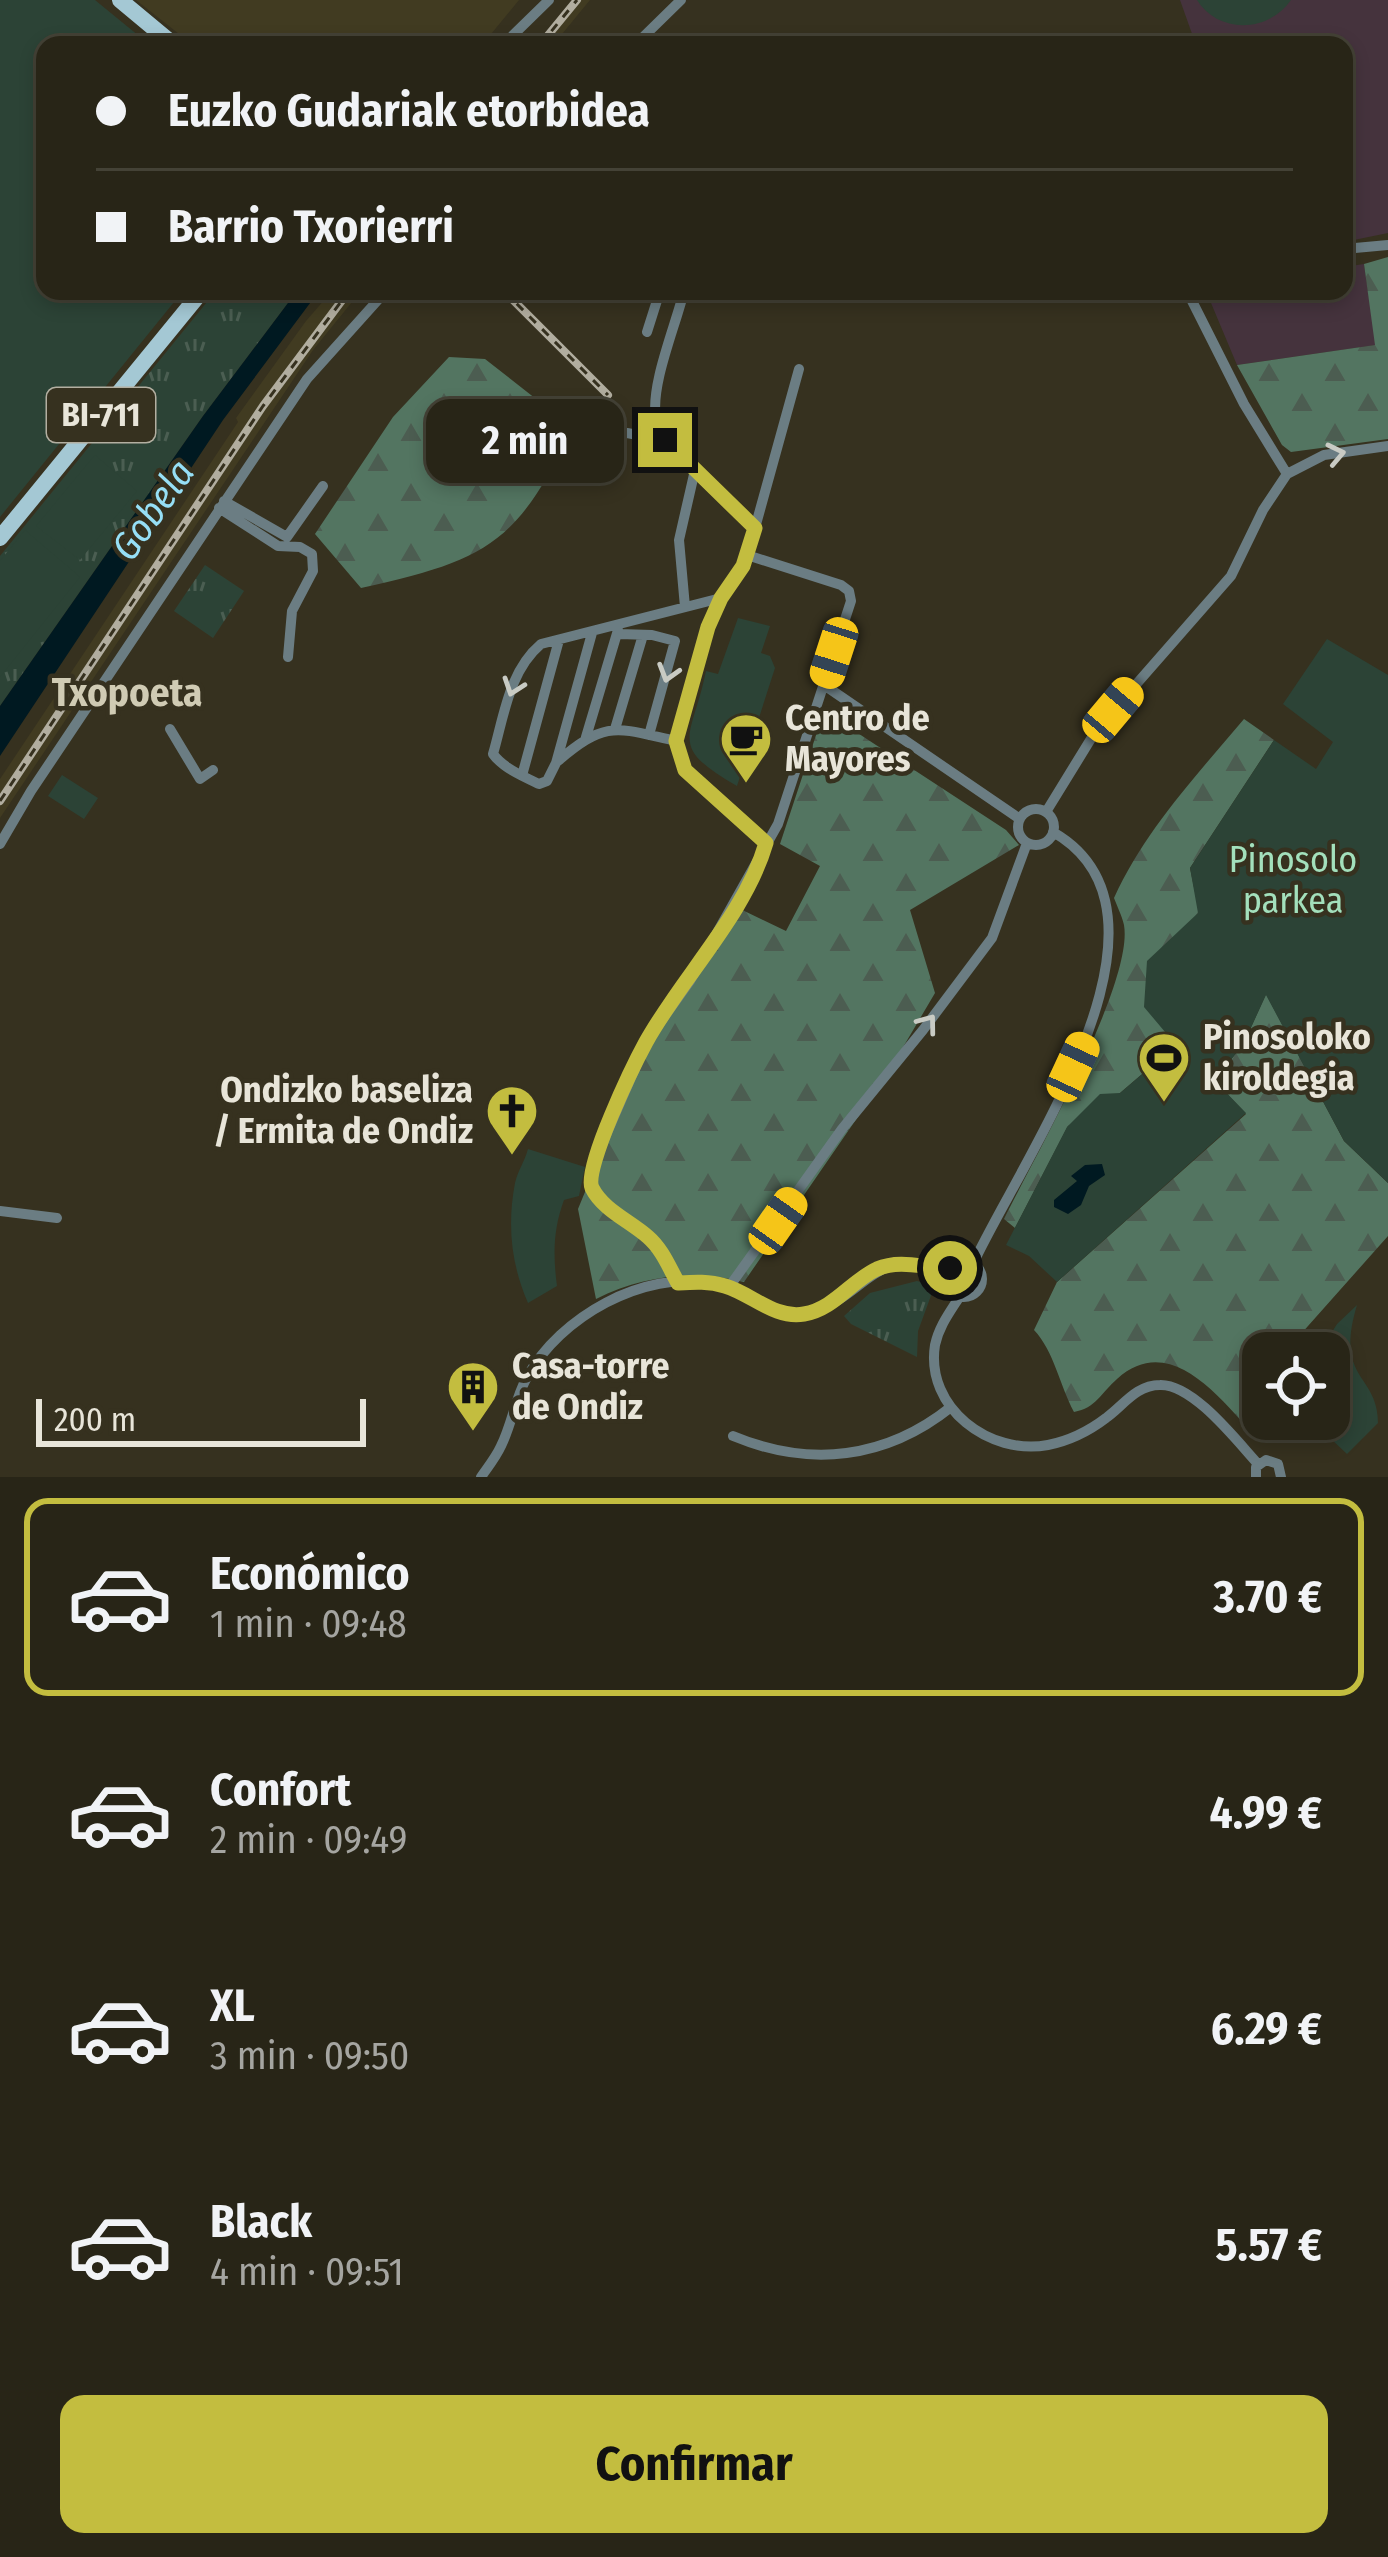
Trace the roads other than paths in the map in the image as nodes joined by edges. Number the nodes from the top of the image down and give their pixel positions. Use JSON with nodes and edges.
{"nodes":[{"id":1,"x":120,"y":0,"type":"edge"},
{"id":2,"x":549,"y":0,"type":"edge"},
{"id":3,"x":681,"y":0,"type":"edge"},
{"id":4,"x":163,"y":36,"type":"edge"},
{"id":5,"x":512,"y":36,"type":"edge"},
{"id":6,"x":648,"y":36,"type":"edge"},
{"id":7,"x":1388,"y":245,"type":"edge"},
{"id":8,"x":1353,"y":249,"type":"edge"},
{"id":9,"x":195,"y":300,"type":"edge"},
{"id":10,"x":378,"y":300,"type":"edge"},
{"id":11,"x":658,"y":300,"type":"edge"},
{"id":12,"x":681,"y":300,"type":"edge"},
{"id":13,"x":1192,"y":300,"type":"edge"},
{"id":14,"x":647,"y":332,"type":"dead end"},
{"id":15,"x":799,"y":368,"type":"dead end"},
{"id":16,"x":627,"y":433,"type":"dead end"},
{"id":17,"x":665,"y":440,"type":"junction"},
{"id":18,"x":1388,"y":446,"type":"edge"},
{"id":19,"x":695,"y":470,"type":"junction"},
{"id":20,"x":1287,"y":474,"type":"junction"},
{"id":21,"x":322,"y":486,"type":"dead end"},
{"id":22,"x":222,"y":505,"type":"junction"},
{"id":23,"x":755,"y":528,"type":"junction"},
{"id":24,"x":0,"y":538,"type":"edge"},
{"id":25,"x":747,"y":555,"type":"junction"},
{"id":26,"x":721,"y":598,"type":"junction"},
{"id":27,"x":685,"y":608,"type":"junction"},
{"id":28,"x":618,"y":630,"type":"junction"},
{"id":29,"x":592,"y":634,"type":"junction"},
{"id":30,"x":644,"y":635,"type":"junction"},
{"id":31,"x":559,"y":640,"type":"junction"},
{"id":32,"x":288,"y":657,"type":"dead end"},
{"id":33,"x":824,"y":685,"type":"junction"},
{"id":34,"x":170,"y":729,"type":"dead end"},
{"id":35,"x":615,"y":729,"type":"junction"},
{"id":36,"x":649,"y":735,"type":"junction"},
{"id":37,"x":586,"y":737,"type":"junction"},
{"id":38,"x":676,"y":741,"type":"junction"},
{"id":39,"x":556,"y":763,"type":"junction"},
{"id":40,"x":213,"y":770,"type":"dead end"},
{"id":41,"x":523,"y":772,"type":"junction"},
{"id":42,"x":1046,"y":812,"type":"junction"},
{"id":43,"x":1020,"y":819,"type":"junction"},
{"id":44,"x":1053,"y":832,"type":"junction"},
{"id":45,"x":766,"y":843,"type":"junction"},
{"id":46,"x":1028,"y":843,"type":"junction"},
{"id":47,"x":0,"y":844,"type":"edge"},
{"id":48,"x":0,"y":1210,"type":"edge"},
{"id":49,"x":57,"y":1218,"type":"dead end"},
{"id":50,"x":973,"y":1264,"type":"junction"},
{"id":51,"x":949,"y":1270,"type":"junction"},
{"id":52,"x":678,"y":1283,"type":"junction"},
{"id":53,"x":729,"y":1287,"type":"junction"},
{"id":54,"x":960,"y":1296,"type":"junction"},
{"id":55,"x":951,"y":1407,"type":"junction"},
{"id":56,"x":733,"y":1436,"type":"dead end"},
{"id":57,"x":1257,"y":1470,"type":"edge"},
{"id":58,"x":482,"y":1477,"type":"edge"},
{"id":59,"x":1280,"y":1477,"type":"edge"}],
"edges":[{"from":1,"to":4,"type":"main road"},
{"from":2,"to":5,"type":"street"},
{"from":3,"to":6,"type":"street"},
{"from":7,"to":8,"type":"street"},
{"from":9,"to":24,"type":"main road","number":"BI-711"},
{"from":10,"to":22,"type":"street"},
{"from":11,"to":14,"type":"street"},
{"from":12,"to":17,"type":"street"},
{"from":13,"to":20,"type":"street"},
{"from":15,"to":23,"type":"street"},
{"from":16,"to":17,"type":"street"},
{"from":17,"to":19,"type":"street"},
{"from":20,"to":18,"type":"street","one_way":true},
{"from":19,"to":23,"type":"street"},
{"from":19,"to":27,"type":"street"},
{"from":20,"to":42,"type":"street"},
{"from":21,"to":22,"type":"street"},
{"from":22,"to":32,"type":"street"},
{"from":22,"to":47,"type":"street"},
{"from":23,"to":25,"type":"street"},
{"from":25,"to":26,"type":"street"},
{"from":25,"to":33,"type":"street"},
{"from":26,"to":27,"type":"street"},
{"from":26,"to":38,"type":"street"},
{"from":27,"to":28,"type":"street"},
{"from":28,"to":29,"type":"street"},
{"from":28,"to":30,"type":"street"},
{"from":28,"to":37,"type":"street"},
{"from":29,"to":31,"type":"street"},
{"from":29,"to":39,"type":"street"},
{"from":30,"to":35,"type":"street"},
{"from":30,"to":36,"type":"street","one_way":true},
{"from":31,"to":41,"type":"street"},
{"from":31,"to":41,"type":"street","one_way":true},
{"from":33,"to":43,"type":"street"},
{"from":33,"to":45,"type":"street"},
{"from":34,"to":40,"type":"street"},
{"from":35,"to":36,"type":"street"},
{"from":35,"to":37,"type":"street"},
{"from":36,"to":38,"type":"street"},
{"from":37,"to":39,"type":"street"},
{"from":38,"to":45,"type":"street"},
{"from":39,"to":41,"type":"street"},
{"from":42,"to":43,"type":"street"},
{"from":42,"to":44,"type":"street"},
{"from":43,"to":46,"type":"street"},
{"from":44,"to":46,"type":"street"},
{"from":44,"to":50,"type":"street"},
{"from":45,"to":52,"type":"street"},
{"from":53,"to":46,"type":"street","one_way":true},
{"from":48,"to":49,"type":"street"},
{"from":50,"to":51,"type":"street"},
{"from":50,"to":54,"type":"street"},
{"from":51,"to":53,"type":"street"},
{"from":51,"to":54,"type":"street"},
{"from":52,"to":53,"type":"street"},
{"from":52,"to":58,"type":"street"},
{"from":54,"to":55,"type":"street"},
{"from":55,"to":56,"type":"street"},
{"from":55,"to":57,"type":"street"},
{"from":57,"to":59,"type":"street"}]}
